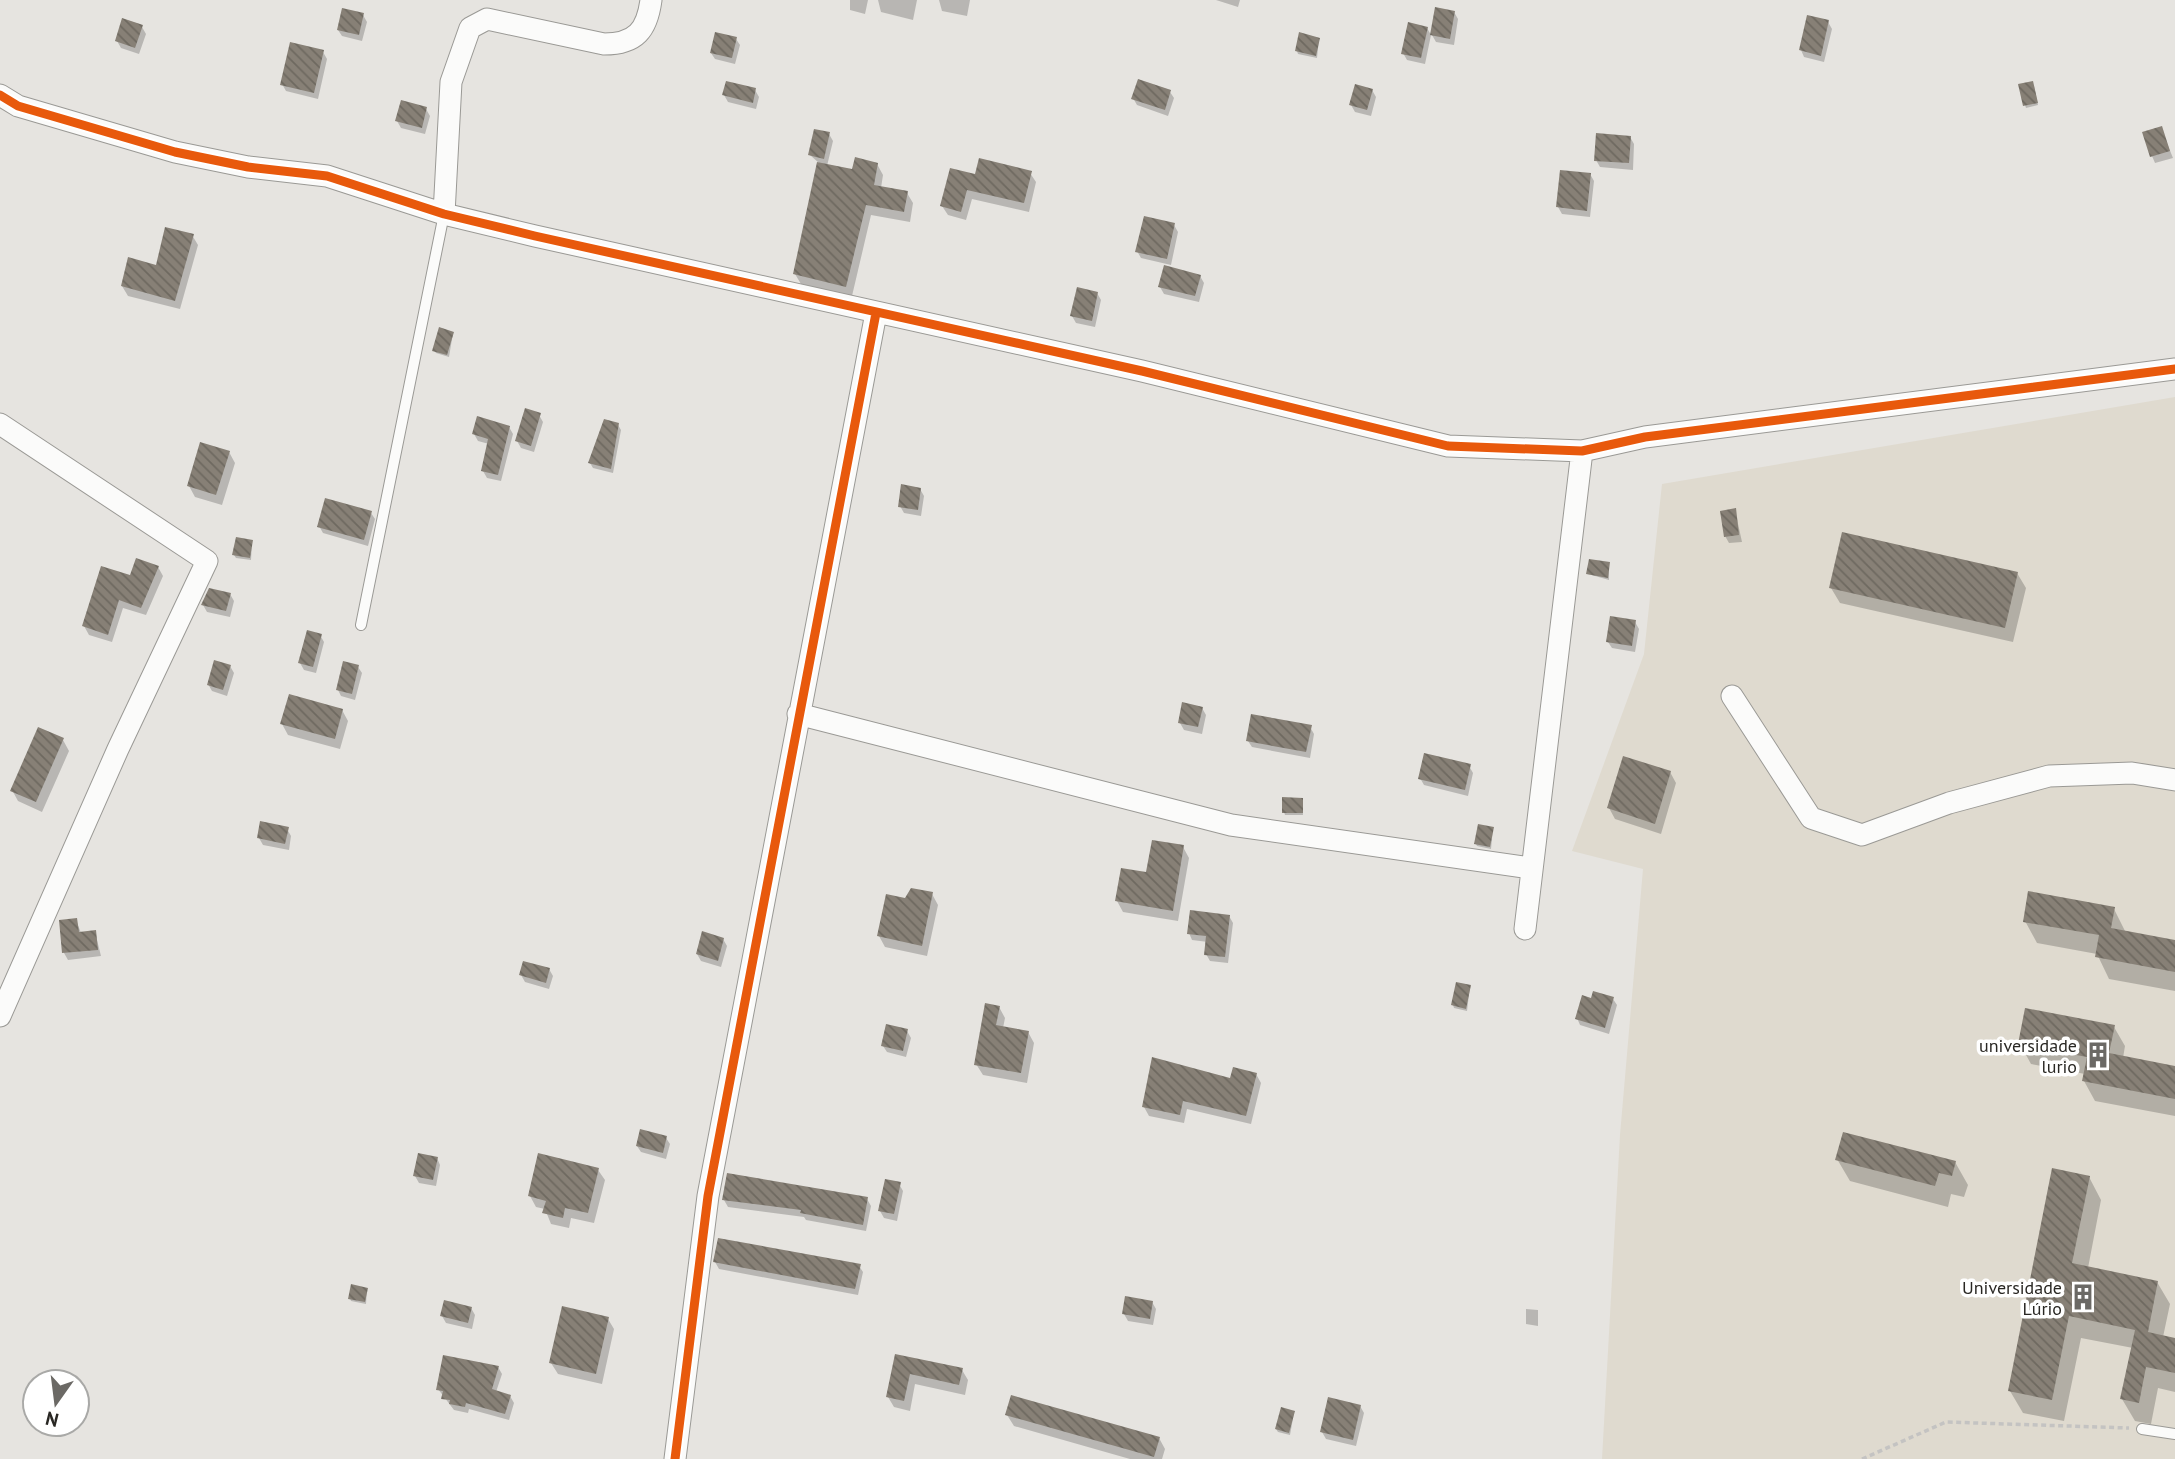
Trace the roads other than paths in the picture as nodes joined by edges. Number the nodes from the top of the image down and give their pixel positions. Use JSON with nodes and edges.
{"nodes":[{"id":1,"x":651,"y":0,"type":"edge"},
{"id":2,"x":0,"y":96,"type":"edge"},
{"id":3,"x":444,"y":214,"type":"junction"},
{"id":4,"x":876,"y":313,"type":"junction"},
{"id":5,"x":2175,"y":369,"type":"edge"},
{"id":6,"x":0,"y":424,"type":"edge"},
{"id":7,"x":1582,"y":452,"type":"junction"},
{"id":8,"x":360,"y":625,"type":"dead end"},
{"id":9,"x":1732,"y":696,"type":"dead end"},
{"id":10,"x":798,"y":713,"type":"junction"},
{"id":11,"x":2175,"y":780,"type":"edge"},
{"id":12,"x":1530,"y":868,"type":"junction"},
{"id":13,"x":1525,"y":929,"type":"dead end"},
{"id":14,"x":0,"y":1016,"type":"edge"},
{"id":15,"x":2142,"y":1429,"type":"road end"},
{"id":16,"x":2175,"y":1434,"type":"edge"},
{"id":17,"x":675,"y":1459,"type":"edge"}],
"edges":[{"from":1,"to":3,"type":"street"},
{"from":2,"to":3,"type":"street"},
{"from":3,"to":4,"type":"street"},
{"from":3,"to":8,"type":"lane"},
{"from":4,"to":7,"type":"street"},
{"from":4,"to":10,"type":"street"},
{"from":5,"to":7,"type":"street"},
{"from":6,"to":14,"type":"street"},
{"from":7,"to":12,"type":"street"},
{"from":9,"to":11,"type":"street"},
{"from":10,"to":12,"type":"street"},
{"from":10,"to":17,"type":"street"},
{"from":12,"to":13,"type":"street"},
{"from":15,"to":16,"type":"lane"}]}
